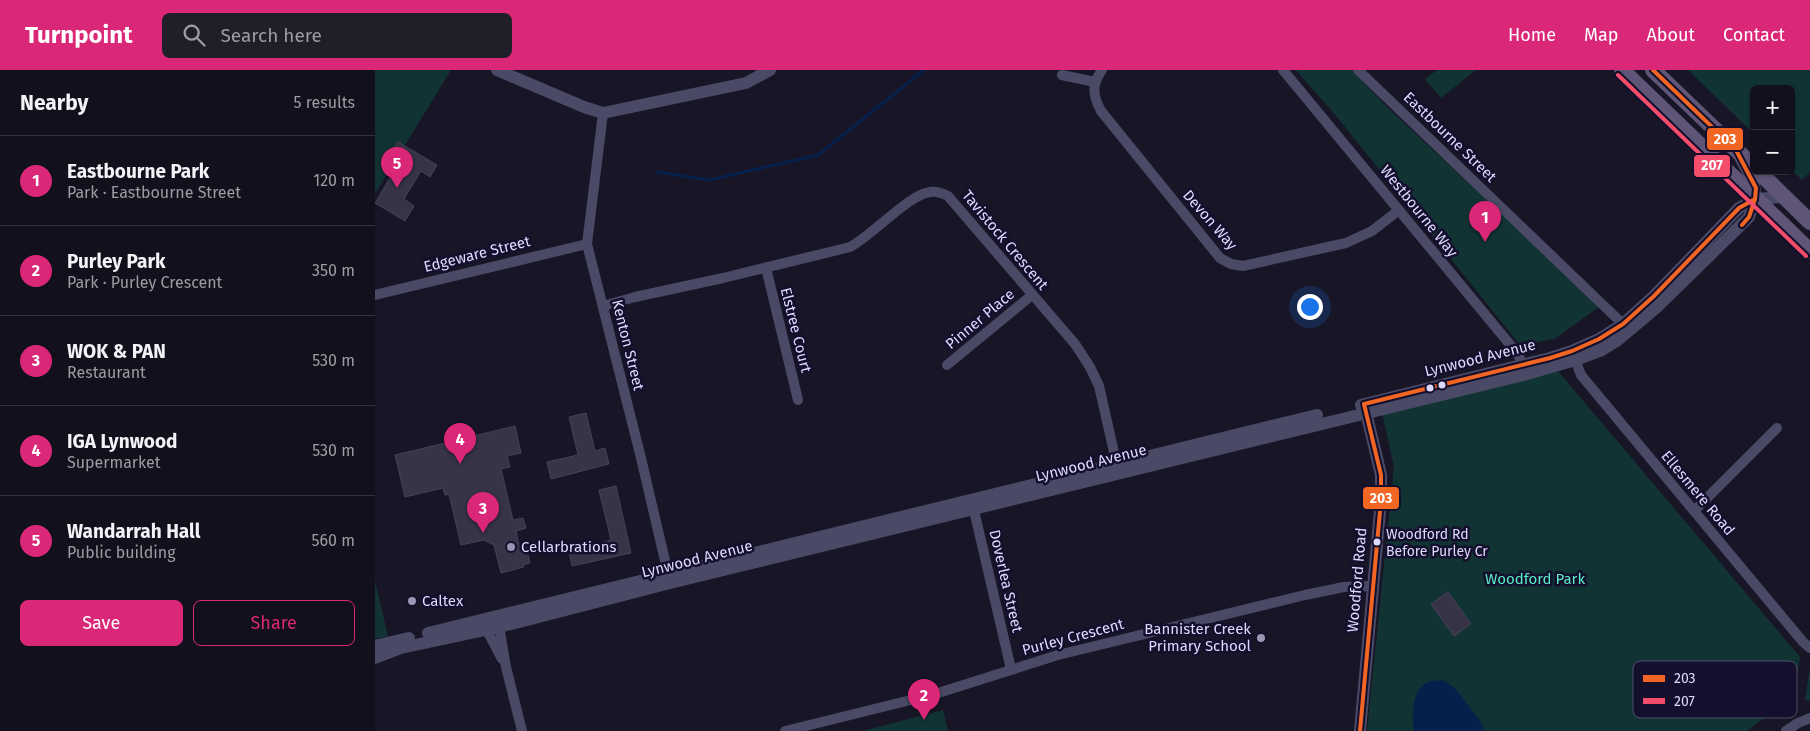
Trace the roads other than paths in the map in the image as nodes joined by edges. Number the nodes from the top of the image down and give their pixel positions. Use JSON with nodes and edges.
{"nodes":[{"id":1,"x":497,"y":70,"type":"edge"},
{"id":2,"x":770,"y":70,"type":"edge"},
{"id":3,"x":1102,"y":70,"type":"edge"},
{"id":4,"x":1283,"y":70,"type":"edge"},
{"id":5,"x":1358,"y":70,"type":"edge"},
{"id":6,"x":1621,"y":70,"type":"edge"},
{"id":7,"x":1653,"y":70,"type":"edge"},
{"id":8,"x":1062,"y":75,"type":"dead end"},
{"id":9,"x":1095,"y":82,"type":"junction"},
{"id":10,"x":603,"y":113,"type":"junction"},
{"id":11,"x":1736,"y":150,"type":"junction"},
{"id":12,"x":1750,"y":163,"type":"edge"},
{"id":13,"x":1762,"y":175,"type":"edge"},
{"id":14,"x":1784,"y":197,"type":"junction"},
{"id":15,"x":1755,"y":199,"type":"junction"},
{"id":16,"x":1399,"y":210,"type":"junction"},
{"id":17,"x":1810,"y":222,"type":"edge"},
{"id":18,"x":587,"y":244,"type":"junction"},
{"id":19,"x":1810,"y":251,"type":"edge"},
{"id":20,"x":766,"y":268,"type":"junction"},
{"id":21,"x":375,"y":295,"type":"edge"},
{"id":22,"x":1032,"y":295,"type":"junction"},
{"id":23,"x":603,"y":306,"type":"junction"},
{"id":24,"x":1626,"y":327,"type":"junction"},
{"id":25,"x":1574,"y":356,"type":"junction"},
{"id":26,"x":947,"y":365,"type":"dead end"},
{"id":27,"x":1525,"y":369,"type":"junction"},
{"id":28,"x":798,"y":400,"type":"dead end"},
{"id":29,"x":1365,"y":408,"type":"junction"},
{"id":30,"x":1777,"y":428,"type":"dead end"},
{"id":31,"x":1117,"y":469,"type":"junction"},
{"id":32,"x":972,"y":504,"type":"junction"},
{"id":33,"x":1694,"y":511,"type":"junction"},
{"id":34,"x":669,"y":578,"type":"junction"},
{"id":35,"x":1373,"y":586,"type":"junction"},
{"id":36,"x":498,"y":622,"type":"junction"},
{"id":37,"x":484,"y":625,"type":"junction"},
{"id":38,"x":375,"y":646,"type":"edge"},
{"id":39,"x":1810,"y":648,"type":"edge"},
{"id":40,"x":375,"y":658,"type":"edge"},
{"id":41,"x":506,"y":667,"type":"junction"},
{"id":42,"x":1011,"y":669,"type":"junction"},
{"id":43,"x":1810,"y":718,"type":"edge"},
{"id":44,"x":522,"y":731,"type":"edge"},
{"id":45,"x":785,"y":731,"type":"edge"},
{"id":46,"x":1360,"y":731,"type":"edge"},
{"id":47,"x":1786,"y":731,"type":"edge"}],
"edges":[{"from":1,"to":10,"type":"street"},
{"from":2,"to":10,"type":"street"},
{"from":3,"to":9,"type":"street"},
{"from":4,"to":16,"type":"street","name":"Westbourne Way"},
{"from":5,"to":24,"type":"street","name":"Eastbourne Street"},
{"from":6,"to":15,"type":"main road"},
{"from":7,"to":11,"type":"main road"},
{"from":8,"to":9,"type":"street"},
{"from":9,"to":16,"type":"street","name":"Devon Way"},
{"from":10,"to":18,"type":"street","name":"Kenton Street"},
{"from":11,"to":12,"type":"main road"},
{"from":11,"to":15,"type":"street"},
{"from":13,"to":14,"type":"main road"},
{"from":14,"to":15,"type":"street"},
{"from":14,"to":17,"type":"main road"},
{"from":15,"to":19,"type":"main road"},
{"from":15,"to":24,"type":"street","name":"Lynwood Avenue"},
{"from":16,"to":27,"type":"street","name":"Westbourne Way"},
{"from":18,"to":21,"type":"street","name":"Edgeware Street"},
{"from":18,"to":23,"type":"street","name":"Kenton Street"},
{"from":20,"to":22,"type":"street","name":"Tavistock Crescent"},
{"from":20,"to":23,"type":"street","name":"Tavistock Crescent"},
{"from":20,"to":28,"type":"street","name":"Elstree Court"},
{"from":22,"to":26,"type":"street","name":"Pinner Place"},
{"from":22,"to":31,"type":"street","name":"Tavistock Crescent"},
{"from":23,"to":34,"type":"street","name":"Kenton Street"},
{"from":24,"to":25,"type":"street","name":"Lynwood Avenue"},
{"from":25,"to":27,"type":"street","name":"Lynwood Avenue"},
{"from":25,"to":33,"type":"street","name":"Ellesmere Road"},
{"from":27,"to":29,"type":"street","name":"Lynwood Avenue"},
{"from":29,"to":31,"type":"street","name":"Lynwood Avenue"},
{"from":29,"to":35,"type":"street","name":"Woodford Road"},
{"from":30,"to":33,"type":"street"},
{"from":31,"to":32,"type":"street","name":"Lynwood Avenue"},
{"from":32,"to":34,"type":"street","name":"Lynwood Avenue"},
{"from":32,"to":42,"type":"street","name":"Doverlea Street"},
{"from":33,"to":39,"type":"street","name":"Ellesmere Road"},
{"from":34,"to":36,"type":"street","name":"Lynwood Avenue"},
{"from":35,"to":42,"type":"street","name":"Purley Crescent"},
{"from":35,"to":46,"type":"street","name":"Woodford Road"},
{"from":36,"to":37,"type":"street","name":"Lynwood Avenue"},
{"from":36,"to":41,"type":"street"},
{"from":37,"to":38,"type":"street","name":"Lynwood Avenue"},
{"from":37,"to":40,"type":"street","name":"Lynwood Avenue"},
{"from":37,"to":41,"type":"street"},
{"from":41,"to":44,"type":"street"},
{"from":42,"to":45,"type":"street","name":"Purley Crescent"},
{"from":43,"to":47,"type":"street"}]}
